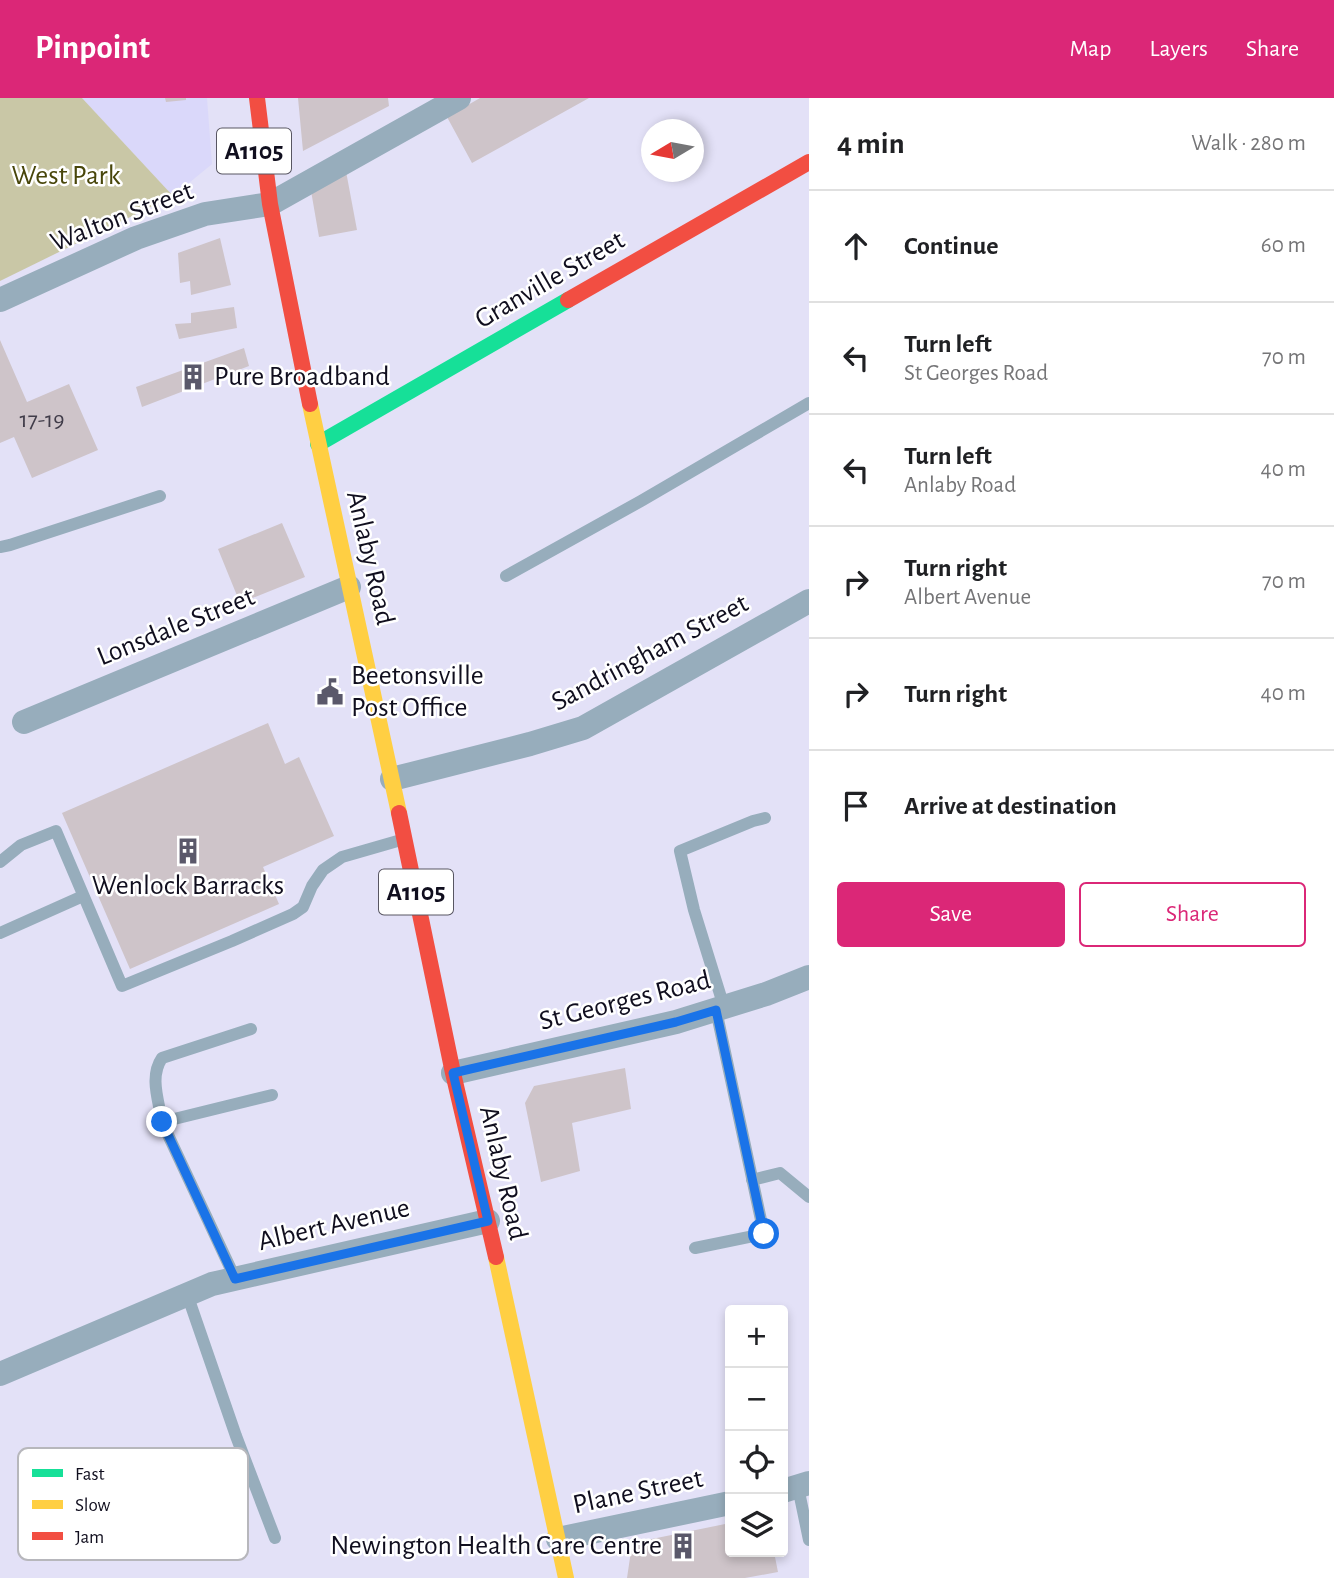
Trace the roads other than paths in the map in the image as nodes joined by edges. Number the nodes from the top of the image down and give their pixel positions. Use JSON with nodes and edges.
{"nodes":[{"id":1,"x":257,"y":98,"type":"edge"},
{"id":2,"x":459,"y":98,"type":"edge"},
{"id":3,"x":245,"y":121,"type":"dead end"},
{"id":4,"x":809,"y":162,"type":"edge"},
{"id":5,"x":270,"y":204,"type":"junction"},
{"id":6,"x":0,"y":300,"type":"edge"},
{"id":7,"x":809,"y":403,"type":"edge"},
{"id":8,"x":318,"y":444,"type":"junction"},
{"id":9,"x":160,"y":496,"type":"dead end"},
{"id":10,"x":0,"y":547,"type":"edge"},
{"id":11,"x":506,"y":576,"type":"dead end"},
{"id":12,"x":349,"y":587,"type":"junction"},
{"id":13,"x":809,"y":601,"type":"edge"},
{"id":14,"x":24,"y":722,"type":"dead end"},
{"id":15,"x":392,"y":779,"type":"junction"},
{"id":16,"x":765,"y":818,"type":"dead end"},
{"id":17,"x":405,"y":839,"type":"junction"},
{"id":18,"x":0,"y":862,"type":"edge"},
{"id":19,"x":83,"y":896,"type":"junction"},
{"id":20,"x":0,"y":933,"type":"edge"},
{"id":21,"x":809,"y":977,"type":"edge"},
{"id":22,"x":720,"y":1009,"type":"junction"},
{"id":23,"x":251,"y":1029,"type":"dead end"},
{"id":24,"x":453,"y":1073,"type":"junction"},
{"id":25,"x":272,"y":1095,"type":"dead end"},
{"id":26,"x":162,"y":1122,"type":"junction"},
{"id":27,"x":752,"y":1180,"type":"junction"},
{"id":28,"x":809,"y":1197,"type":"edge"},
{"id":29,"x":488,"y":1221,"type":"junction"},
{"id":30,"x":695,"y":1248,"type":"dead end"},
{"id":31,"x":235,"y":1279,"type":"junction"},
{"id":32,"x":187,"y":1294,"type":"junction"},
{"id":33,"x":0,"y":1374,"type":"edge"},
{"id":34,"x":241,"y":1448,"type":"edge"},
{"id":35,"x":248,"y":1467,"type":"edge"},
{"id":36,"x":797,"y":1487,"type":"edge"},
{"id":37,"x":725,"y":1504,"type":"edge"},
{"id":38,"x":275,"y":1538,"type":"dead end"},
{"id":39,"x":558,"y":1539,"type":"junction"},
{"id":40,"x":809,"y":1540,"type":"edge"},
{"id":41,"x":566,"y":1578,"type":"edge"}],
"edges":[{"from":1,"to":5,"type":"main road","name":"Anlaby Road","number":"A1105"},
{"from":2,"to":5,"type":"street"},
{"from":3,"to":5,"type":"main road","name":"Anlaby Road","number":"A1105"},
{"from":4,"to":8,"type":"main road","name":"Granville Street"},
{"from":5,"to":6,"type":"street","name":"Walton Street"},
{"from":5,"to":8,"type":"main road","name":"Anlaby Road","number":"A1105"},
{"from":7,"to":11,"type":"lane"},
{"from":8,"to":12,"type":"main road","name":"Anlaby Road","number":"A1105"},
{"from":9,"to":10,"type":"lane"},
{"from":12,"to":14,"type":"street","name":"Lonsdale Street"},
{"from":12,"to":15,"type":"main road","name":"Anlaby Road","number":"A1105"},
{"from":13,"to":15,"type":"street","name":"Sandringham Street"},
{"from":15,"to":17,"type":"main road","name":"Anlaby Road","number":"A1105"},
{"from":16,"to":22,"type":"lane"},
{"from":17,"to":19,"type":"lane"},
{"from":17,"to":24,"type":"main road","name":"Anlaby Road","number":"A1105"},
{"from":18,"to":19,"type":"lane"},
{"from":19,"to":20,"type":"lane"},
{"from":21,"to":22,"type":"street","name":"St Georges Road"},
{"from":22,"to":24,"type":"street","name":"St Georges Road"},
{"from":22,"to":27,"type":"lane"},
{"from":23,"to":26,"type":"lane"},
{"from":24,"to":29,"type":"main road","name":"Anlaby Road","number":"A1105"},
{"from":25,"to":26,"type":"lane"},
{"from":26,"to":31,"type":"lane"},
{"from":27,"to":28,"type":"lane"},
{"from":27,"to":30,"type":"lane"},
{"from":29,"to":31,"type":"street","name":"Albert Avenue"},
{"from":29,"to":39,"type":"main road","name":"Anlaby Road","number":"A1105"},
{"from":31,"to":32,"type":"street","name":"Albert Avenue"},
{"from":32,"to":33,"type":"street","name":"Albert Avenue"},
{"from":32,"to":34,"type":"lane"},
{"from":35,"to":38,"type":"lane"},
{"from":36,"to":40,"type":"lane"},
{"from":37,"to":39,"type":"street","name":"Plane Street"},
{"from":39,"to":41,"type":"main road","name":"Anlaby Road","number":"A1105"}]}
